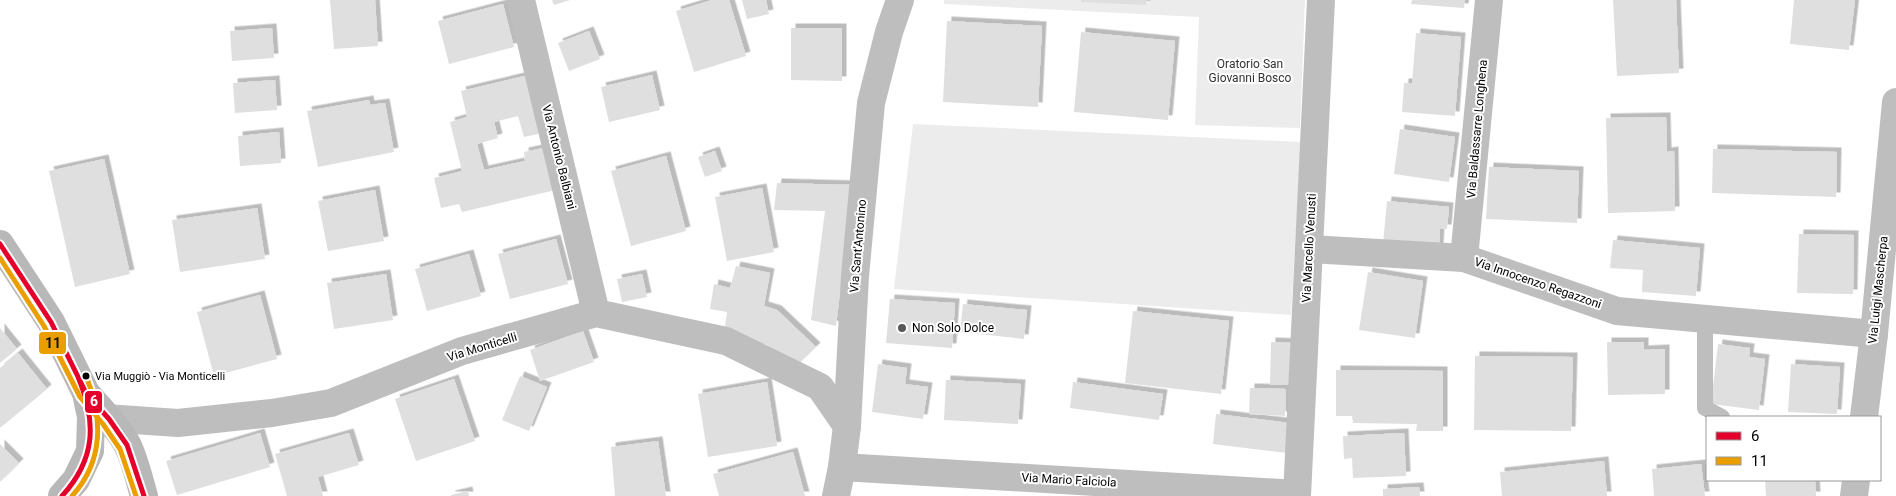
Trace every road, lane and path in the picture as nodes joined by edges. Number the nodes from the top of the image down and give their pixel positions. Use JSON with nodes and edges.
{"nodes":[{"id":1,"x":522,"y":0,"type":"edge"},
{"id":2,"x":900,"y":0,"type":"edge"},
{"id":3,"x":1321,"y":0,"type":"edge"},
{"id":4,"x":1488,"y":0,"type":"edge"},
{"id":5,"x":1896,"y":102,"type":"edge"},
{"id":6,"x":0,"y":244,"type":"edge"},
{"id":7,"x":1310,"y":249,"type":"junction"},
{"id":8,"x":1464,"y":258,"type":"junction"},
{"id":9,"x":1888,"y":276,"type":"edge"},
{"id":10,"x":596,"y":313,"type":"junction"},
{"id":11,"x":1705,"y":319,"type":"junction"},
{"id":12,"x":1874,"y":334,"type":"junction"},
{"id":13,"x":95,"y":409,"type":"junction"},
{"id":14,"x":1720,"y":416,"type":"edge"},
{"id":15,"x":1864,"y":416,"type":"edge"},
{"id":16,"x":847,"y":426,"type":"junction"},
{"id":17,"x":842,"y":467,"type":"junction"},
{"id":18,"x":1856,"y":481,"type":"edge"},
{"id":19,"x":1297,"y":495,"type":"edge"},
{"id":20,"x":62,"y":496,"type":"edge"},
{"id":21,"x":144,"y":496,"type":"edge"},
{"id":22,"x":836,"y":496,"type":"edge"},
{"id":23,"x":1854,"y":496,"type":"edge"}],
"edges":[{"from":1,"to":10,"type":"street","name":"Via Antonio Balbiani"},
{"from":2,"to":16,"type":"street","name":"Via Sant'Antonino"},
{"from":3,"to":7,"type":"street","name":"Via Marcello Venusti"},
{"from":4,"to":8,"type":"street","name":"Via Baldassarre Longhena"},
{"from":5,"to":9,"type":"street","name":"Via Luigi Mascherpa"},
{"from":6,"to":13,"type":"street"},
{"from":7,"to":8,"type":"street","name":"Via Innocenzo Regazzoni"},
{"from":7,"to":19,"type":"street","name":"Via Marcello Venusti"},
{"from":8,"to":11,"type":"street","name":"Via Innocenzo Regazzoni"},
{"from":9,"to":12,"type":"street","name":"Via Luigi Mascherpa"},
{"from":10,"to":13,"type":"street","name":"Via Monticelli"},
{"from":10,"to":16,"type":"street","name":"Via Monticelli"},
{"from":11,"to":12,"type":"street","name":"Via Innocenzo Regazzoni"},
{"from":11,"to":14,"type":"lane"},
{"from":12,"to":15,"type":"street","name":"Via Luigi Mascherpa"},
{"from":13,"to":20,"type":"street"},
{"from":13,"to":21,"type":"street"},
{"from":16,"to":17,"type":"street","name":"Via Sant'Antonino"},
{"from":17,"to":19,"type":"street","name":"Via Mario Falciola"},
{"from":17,"to":22,"type":"street","name":"Via Sant'Antonino"},
{"from":18,"to":23,"type":"street"}]}
